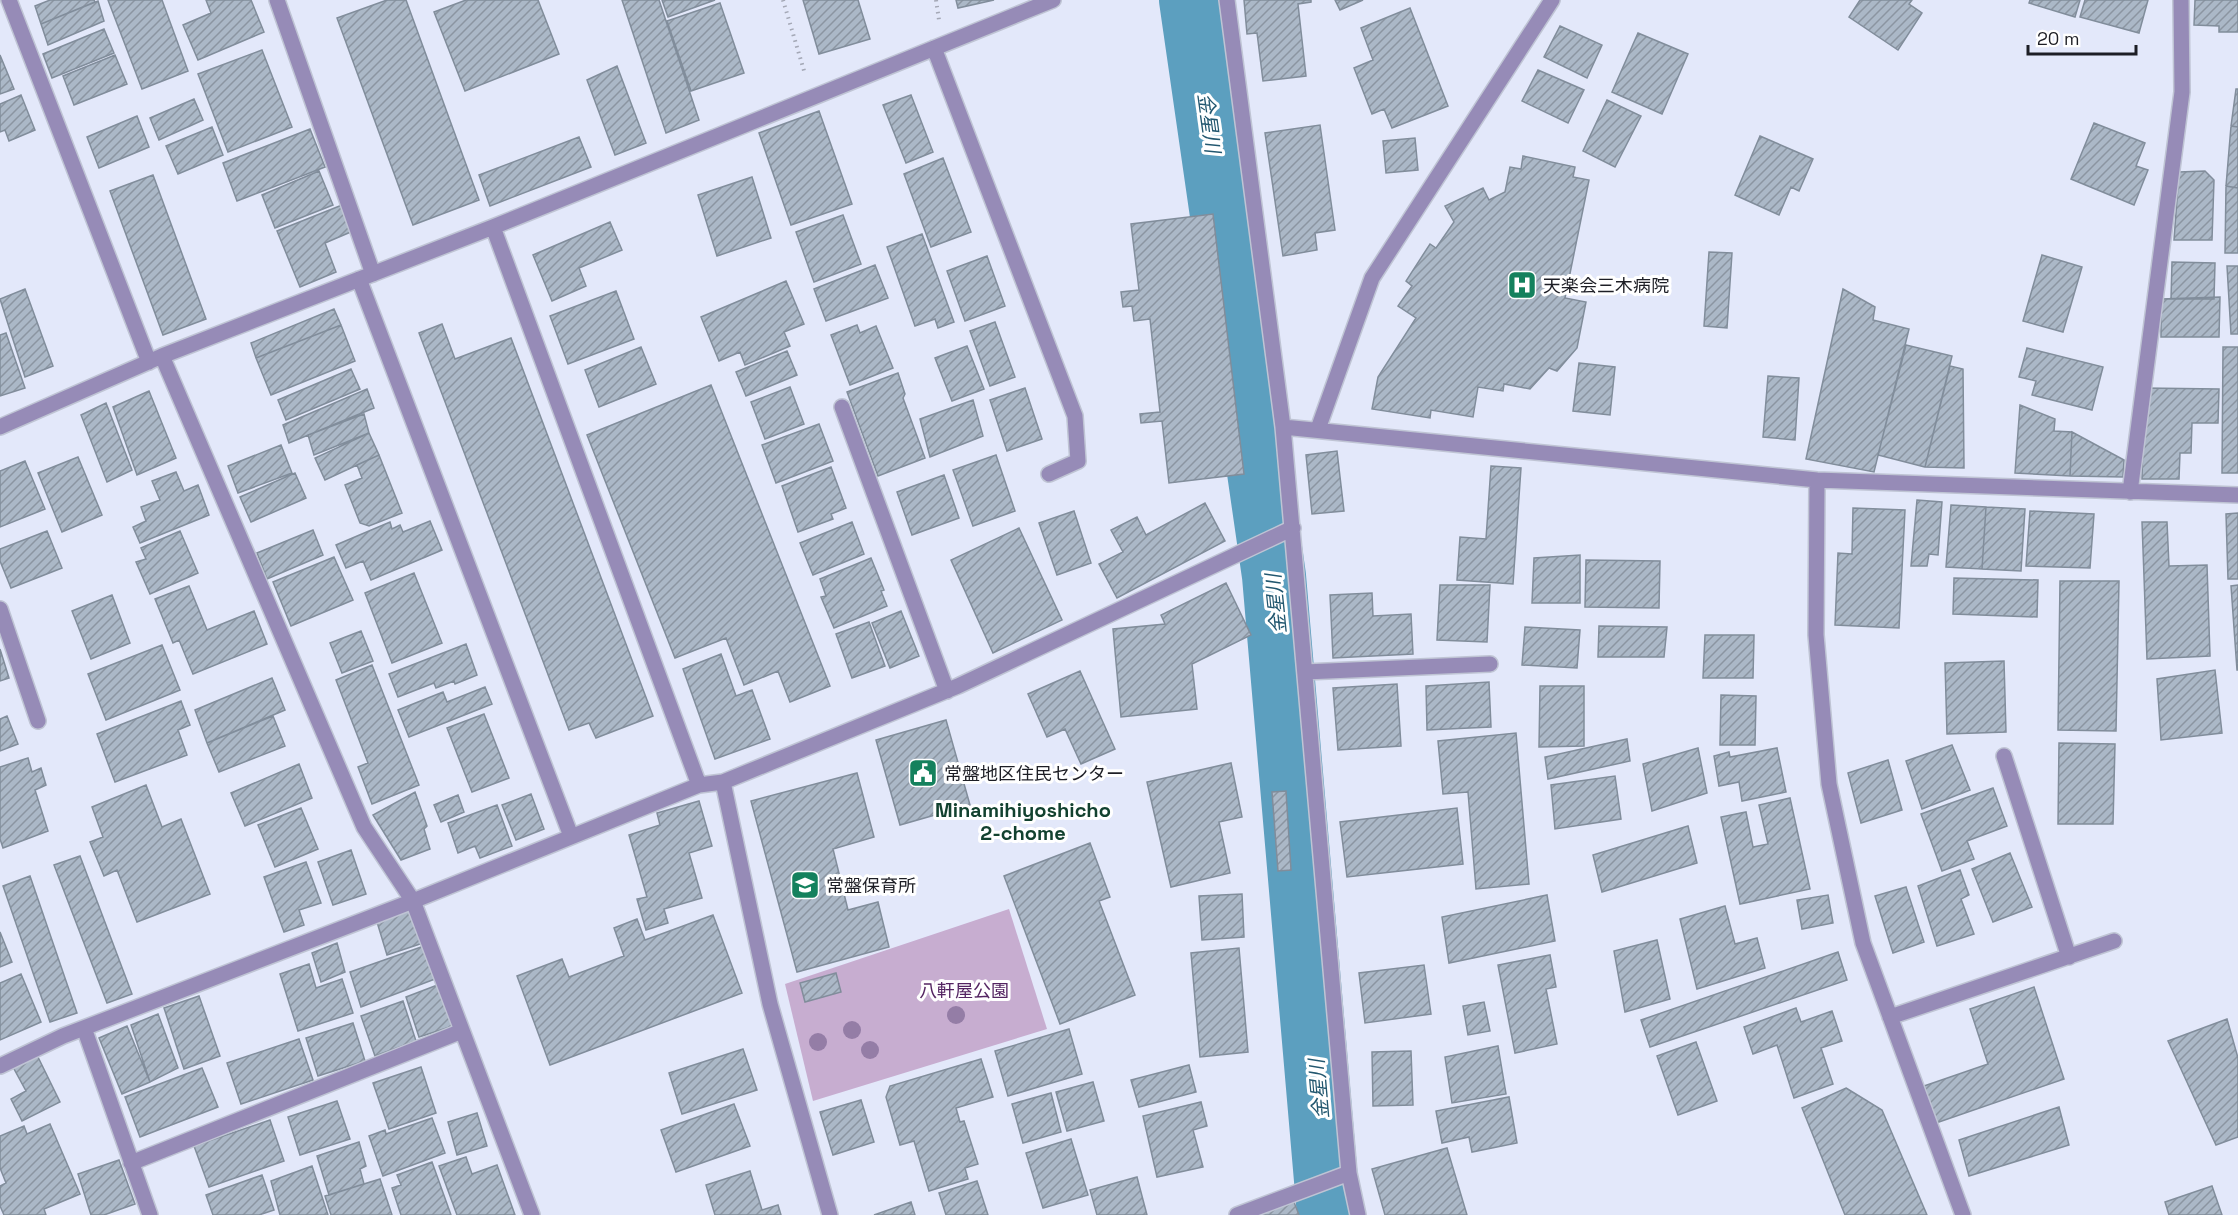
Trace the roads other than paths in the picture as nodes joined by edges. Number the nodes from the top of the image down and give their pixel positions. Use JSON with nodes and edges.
{"nodes":[{"id":1,"x":9,"y":0,"type":"edge"},
{"id":2,"x":277,"y":0,"type":"edge"},
{"id":3,"x":1053,"y":0,"type":"edge"},
{"id":4,"x":1227,"y":0,"type":"edge"},
{"id":5,"x":1552,"y":0,"type":"edge"},
{"id":6,"x":2181,"y":0,"type":"edge"},
{"id":7,"x":934,"y":48,"type":"junction"},
{"id":8,"x":493,"y":227,"type":"junction"},
{"id":9,"x":366,"y":277,"type":"junction"},
{"id":10,"x":155,"y":359,"type":"junction"},
{"id":11,"x":842,"y":407,"type":"dead end"},
{"id":12,"x":0,"y":427,"type":"edge"},
{"id":13,"x":1283,"y":427,"type":"junction"},
{"id":14,"x":1318,"y":429,"type":"junction"},
{"id":15,"x":1049,"y":474,"type":"dead end"},
{"id":16,"x":1816,"y":480,"type":"junction"},
{"id":17,"x":2130,"y":492,"type":"junction"},
{"id":18,"x":2238,"y":495,"type":"edge"},
{"id":19,"x":1293,"y":528,"type":"junction"},
{"id":20,"x":0,"y":609,"type":"edge"},
{"id":21,"x":1490,"y":664,"type":"dead end"},
{"id":22,"x":1305,"y":672,"type":"junction"},
{"id":23,"x":946,"y":691,"type":"junction"},
{"id":24,"x":38,"y":721,"type":"dead end"},
{"id":25,"x":2004,"y":756,"type":"dead end"},
{"id":26,"x":723,"y":782,"type":"junction"},
{"id":27,"x":699,"y":785,"type":"junction"},
{"id":28,"x":571,"y":836,"type":"junction"},
{"id":29,"x":413,"y":901,"type":"junction"},
{"id":30,"x":2114,"y":941,"type":"dead end"},
{"id":31,"x":2069,"y":957,"type":"junction"},
{"id":32,"x":1890,"y":1017,"type":"junction"},
{"id":33,"x":84,"y":1028,"type":"junction"},
{"id":34,"x":462,"y":1031,"type":"junction"},
{"id":35,"x":0,"y":1065,"type":"edge"},
{"id":36,"x":131,"y":1162,"type":"junction"},
{"id":37,"x":1349,"y":1173,"type":"junction"},
{"id":38,"x":150,"y":1215,"type":"edge"},
{"id":39,"x":532,"y":1215,"type":"edge"},
{"id":40,"x":831,"y":1215,"type":"edge"},
{"id":41,"x":1237,"y":1215,"type":"edge"},
{"id":42,"x":1358,"y":1215,"type":"edge"},
{"id":43,"x":1963,"y":1215,"type":"edge"}],
"edges":[{"from":1,"to":10,"type":"street"},
{"from":2,"to":9,"type":"street"},
{"from":3,"to":7,"type":"street"},
{"from":4,"to":13,"type":"street"},
{"from":5,"to":14,"type":"street"},
{"from":6,"to":17,"type":"street"},
{"from":7,"to":8,"type":"street"},
{"from":7,"to":15,"type":"street"},
{"from":8,"to":9,"type":"street"},
{"from":8,"to":27,"type":"street"},
{"from":9,"to":10,"type":"street"},
{"from":9,"to":28,"type":"street"},
{"from":10,"to":12,"type":"street"},
{"from":10,"to":29,"type":"street"},
{"from":11,"to":23,"type":"street"},
{"from":13,"to":14,"type":"street"},
{"from":13,"to":19,"type":"street"},
{"from":14,"to":16,"type":"street"},
{"from":16,"to":17,"type":"street"},
{"from":16,"to":32,"type":"street"},
{"from":17,"to":18,"type":"street"},
{"from":19,"to":22,"type":"street"},
{"from":19,"to":23,"type":"street"},
{"from":20,"to":24,"type":"street"},
{"from":21,"to":22,"type":"street"},
{"from":22,"to":37,"type":"street"},
{"from":23,"to":26,"type":"street"},
{"from":25,"to":31,"type":"street"},
{"from":26,"to":27,"type":"street"},
{"from":26,"to":40,"type":"street"},
{"from":27,"to":28,"type":"street"},
{"from":28,"to":29,"type":"street"},
{"from":29,"to":33,"type":"street"},
{"from":29,"to":34,"type":"street"},
{"from":30,"to":31,"type":"street"},
{"from":31,"to":32,"type":"street"},
{"from":32,"to":43,"type":"street"},
{"from":33,"to":35,"type":"street"},
{"from":33,"to":36,"type":"street"},
{"from":34,"to":36,"type":"street"},
{"from":34,"to":39,"type":"street"},
{"from":36,"to":38,"type":"street"},
{"from":37,"to":41,"type":"street"},
{"from":37,"to":42,"type":"street"}]}
